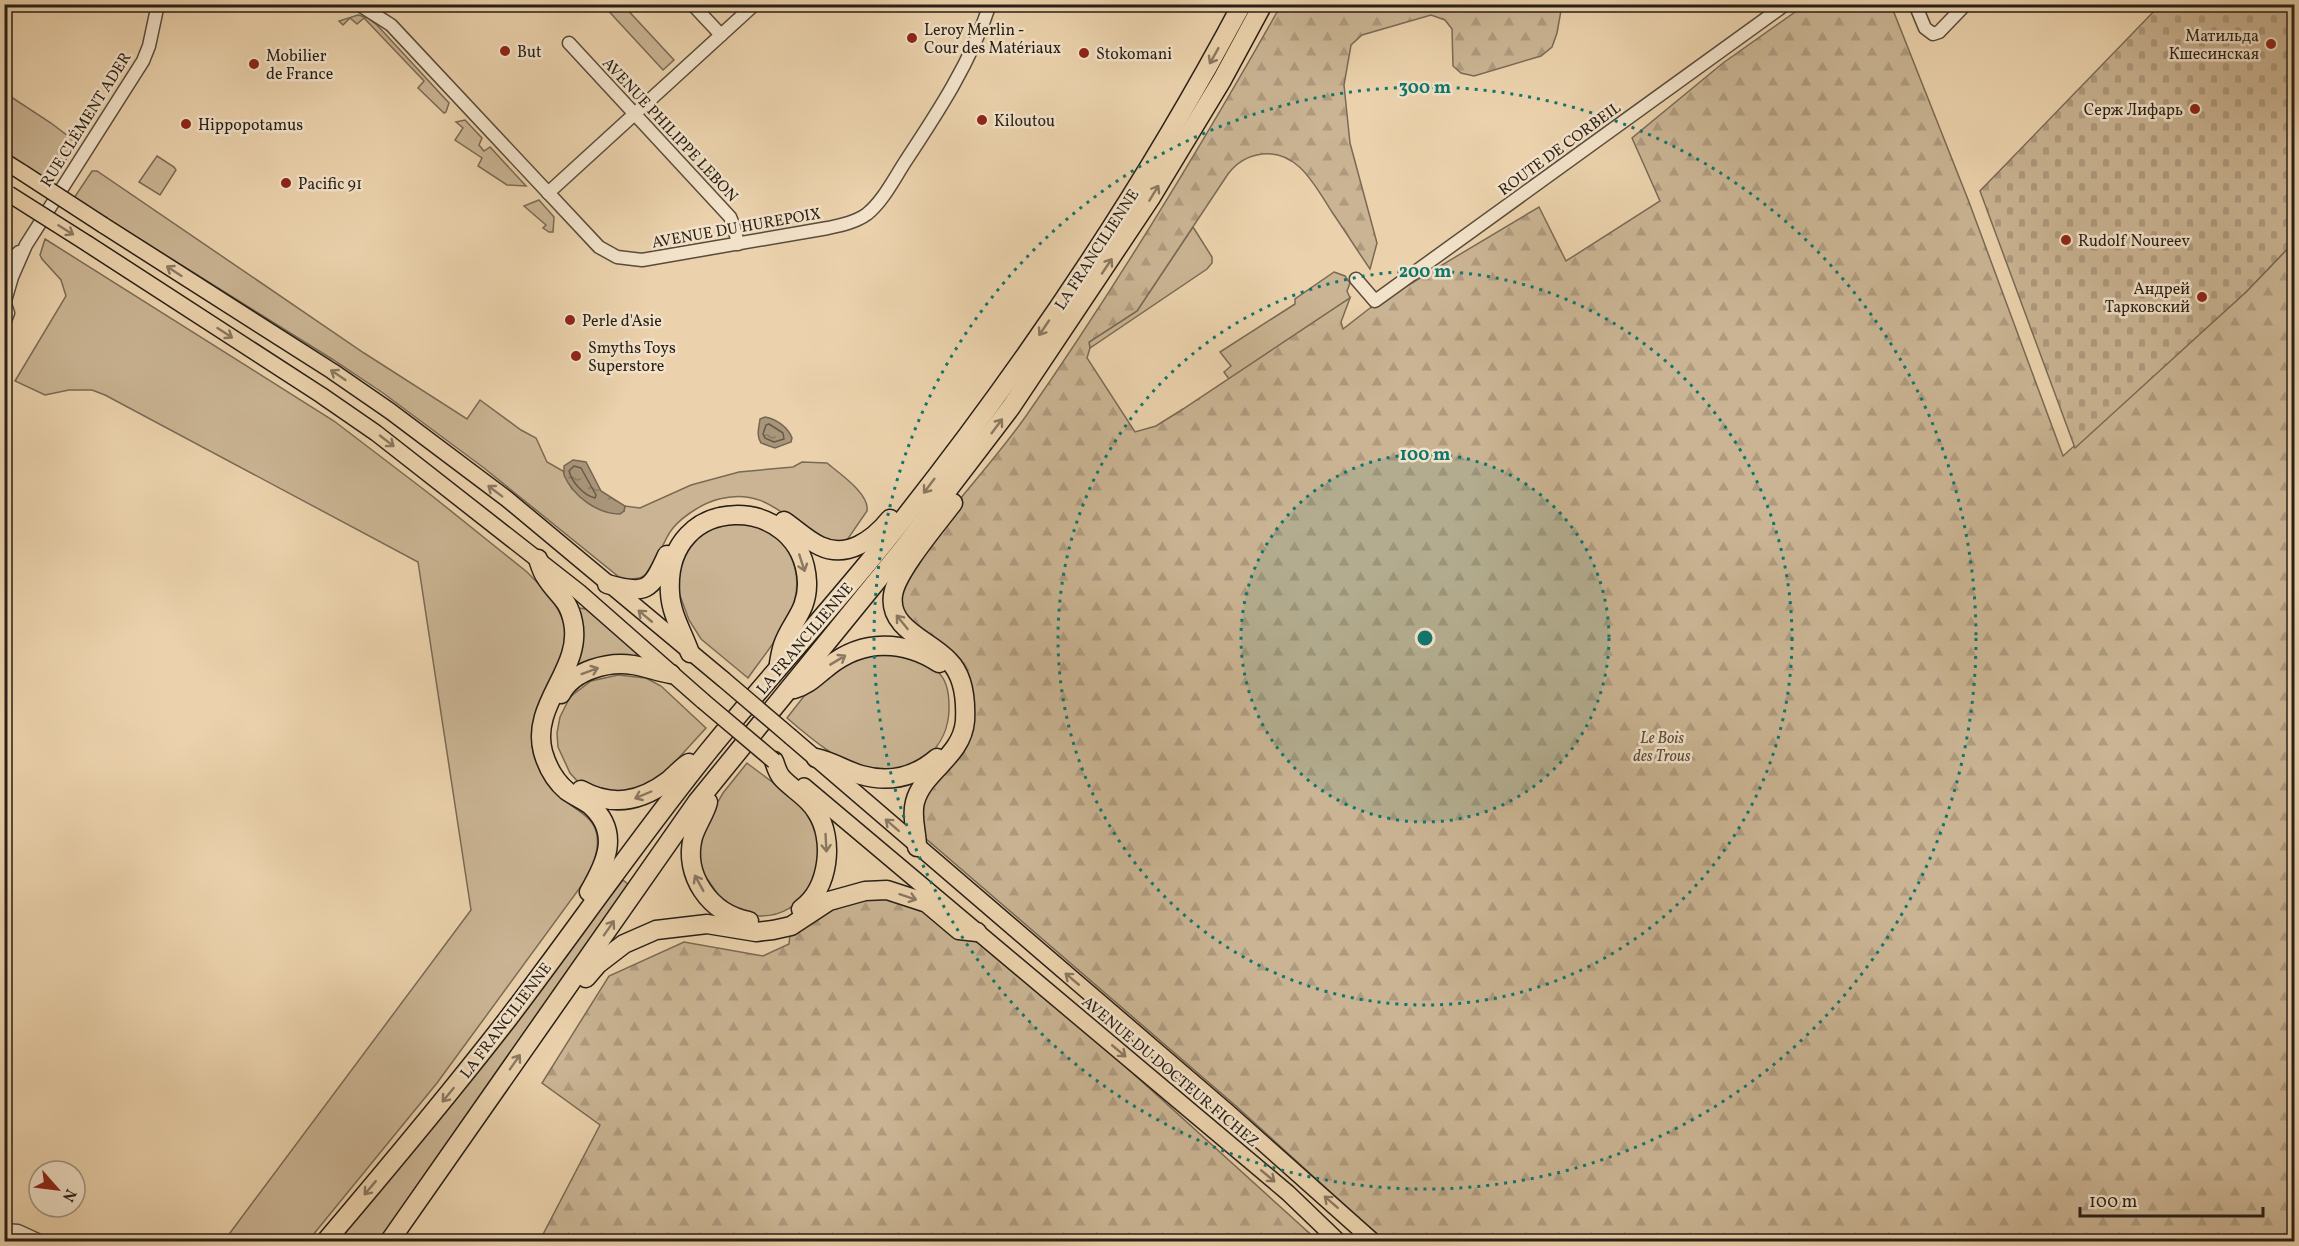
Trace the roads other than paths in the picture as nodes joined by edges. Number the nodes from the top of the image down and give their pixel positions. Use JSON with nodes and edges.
{"nodes":[{"id":1,"x":158,"y":4,"type":"edge"},
{"id":2,"x":358,"y":4,"type":"edge"},
{"id":3,"x":380,"y":4,"type":"edge"},
{"id":4,"x":692,"y":4,"type":"edge"},
{"id":5,"x":755,"y":4,"type":"edge"},
{"id":6,"x":990,"y":4,"type":"edge"},
{"id":7,"x":1242,"y":4,"type":"edge"},
{"id":8,"x":1263,"y":4,"type":"edge"},
{"id":9,"x":1786,"y":4,"type":"edge"},
{"id":10,"x":1915,"y":4,"type":"edge"},
{"id":11,"x":1966,"y":4,"type":"edge"},
{"id":12,"x":391,"y":25,"type":"junction"},
{"id":13,"x":721,"y":35,"type":"junction"},
{"id":14,"x":569,"y":43,"type":"dead end"},
{"id":15,"x":634,"y":115,"type":"junction"},
{"id":16,"x":4,"y":161,"type":"edge"},
{"id":17,"x":7,"y":193,"type":"edge"},
{"id":18,"x":548,"y":193,"type":"junction"},
{"id":19,"x":738,"y":244,"type":"junction"},
{"id":20,"x":26,"y":245,"type":"junction"},
{"id":21,"x":4,"y":267,"type":"edge"},
{"id":22,"x":1356,"y":279,"type":"dead end"},
{"id":23,"x":5,"y":301,"type":"edge"},
{"id":24,"x":4,"y":323,"type":"edge"},
{"id":25,"x":961,"y":473,"type":"junction"},
{"id":26,"x":914,"y":505,"type":"junction"},
{"id":27,"x":538,"y":559,"type":"junction"},
{"id":28,"x":608,"y":584,"type":"junction"},
{"id":29,"x":690,"y":653,"type":"junction"},
{"id":30,"x":778,"y":668,"type":"junction"},
{"id":31,"x":671,"y":674,"type":"junction"},
{"id":32,"x":789,"y":690,"type":"junction"},
{"id":33,"x":709,"y":751,"type":"junction"},
{"id":34,"x":816,"y":758,"type":"junction"},
{"id":35,"x":774,"y":761,"type":"junction"},
{"id":36,"x":712,"y":783,"type":"junction"},
{"id":37,"x":917,"y":847,"type":"junction"},
{"id":38,"x":585,"y":915,"type":"junction"},
{"id":39,"x":977,"y":932,"type":"junction"},
{"id":40,"x":564,"y":993,"type":"junction"},
{"id":41,"x":4,"y":1230,"type":"edge"},
{"id":42,"x":4,"y":1237,"type":"edge"},
{"id":43,"x":27,"y":1242,"type":"edge"},
{"id":44,"x":42,"y":1242,"type":"edge"},
{"id":45,"x":325,"y":1242,"type":"edge"},
{"id":46,"x":388,"y":1242,"type":"edge"},
{"id":47,"x":1339,"y":1242,"type":"edge"},
{"id":48,"x":1374,"y":1242,"type":"edge"}],
"edges":[{"from":1,"to":20,"type":"street","name":"RUE CLÉMENT ADER"},
{"from":2,"to":12,"type":"street","name":"AVENUE DU HUREPOIX"},
{"from":3,"to":12,"type":"street","name":"AVENUE DU HUREPOIX"},
{"from":4,"to":13,"type":"street"},
{"from":5,"to":13,"type":"street"},
{"from":6,"to":19,"type":"street","name":"AVENUE DU HUREPOIX"},
{"from":7,"to":26,"type":"highway","name":"LA FRANCILIENNE","one_way":true},
{"from":25,"to":8,"type":"highway","name":"LA FRANCILIENNE","one_way":true},
{"from":9,"to":22,"type":"street","name":"ROUTE DE CORBEIL"},
{"from":10,"to":11,"type":"street"},
{"from":12,"to":18,"type":"street","name":"AVENUE DU HUREPOIX"},
{"from":13,"to":15,"type":"street"},
{"from":14,"to":15,"type":"street","name":"AVENUE PHILIPPE LEBON"},
{"from":15,"to":18,"type":"street"},
{"from":15,"to":19,"type":"street","name":"AVENUE PHILIPPE LEBON"},
{"from":28,"to":16,"type":"main road","one_way":true,"bridge":true},
{"from":17,"to":27,"type":"main road","name":"AVENUE DU DOCTEUR FICHEZ","one_way":true,"bridge":true},
{"from":18,"to":19,"type":"street","name":"AVENUE DU HUREPOIX"},
{"from":20,"to":21,"type":"street","name":"RUE CLÉMENT ADER"},
{"from":20,"to":23,"type":"street","name":"RUE CLÉMENT ADER"},
{"from":23,"to":24,"type":"street","name":"RUE CLÉMENT ADER"},
{"from":25,"to":32,"type":"highway","name":"LA FRANCILIENNE"},
{"from":37,"to":25,"type":"highway","one_way":true},
{"from":26,"to":28,"type":"highway"},
{"from":26,"to":30,"type":"highway","name":"LA FRANCILIENNE"},
{"from":27,"to":31,"type":"main road","name":"AVENUE DU DOCTEUR FICHEZ"},
{"from":27,"to":38,"type":"highway"},
{"from":29,"to":28,"type":"main road","one_way":true},
{"from":29,"to":30,"type":"highway","one_way":true},
{"from":29,"to":34,"type":"main road","bridge":true},
{"from":30,"to":33,"type":"highway","name":"LA FRANCILIENNE"},
{"from":33,"to":31,"type":"highway","one_way":true},
{"from":31,"to":35,"type":"main road","name":"AVENUE DU DOCTEUR FICHEZ","bridge":true},
{"from":32,"to":34,"type":"highway","one_way":true},
{"from":32,"to":36,"type":"highway","name":"LA FRANCILIENNE"},
{"from":33,"to":38,"type":"highway","name":"LA FRANCILIENNE"},
{"from":37,"to":34,"type":"main road","one_way":true},
{"from":35,"to":36,"type":"highway","one_way":true},
{"from":35,"to":39,"type":"main road","name":"AVENUE DU DOCTEUR FICHEZ"},
{"from":40,"to":36,"type":"highway","name":"LA FRANCILIENNE","one_way":true},
{"from":48,"to":37,"type":"main road","one_way":true},
{"from":38,"to":45,"type":"highway","name":"LA FRANCILIENNE","one_way":true},
{"from":40,"to":39,"type":"highway","one_way":true},
{"from":39,"to":47,"type":"main road","name":"AVENUE DU DOCTEUR FICHEZ","one_way":true},
{"from":46,"to":40,"type":"highway","name":"LA FRANCILIENNE","one_way":true},
{"from":41,"to":44,"type":"street"},
{"from":42,"to":43,"type":"street"}]}
